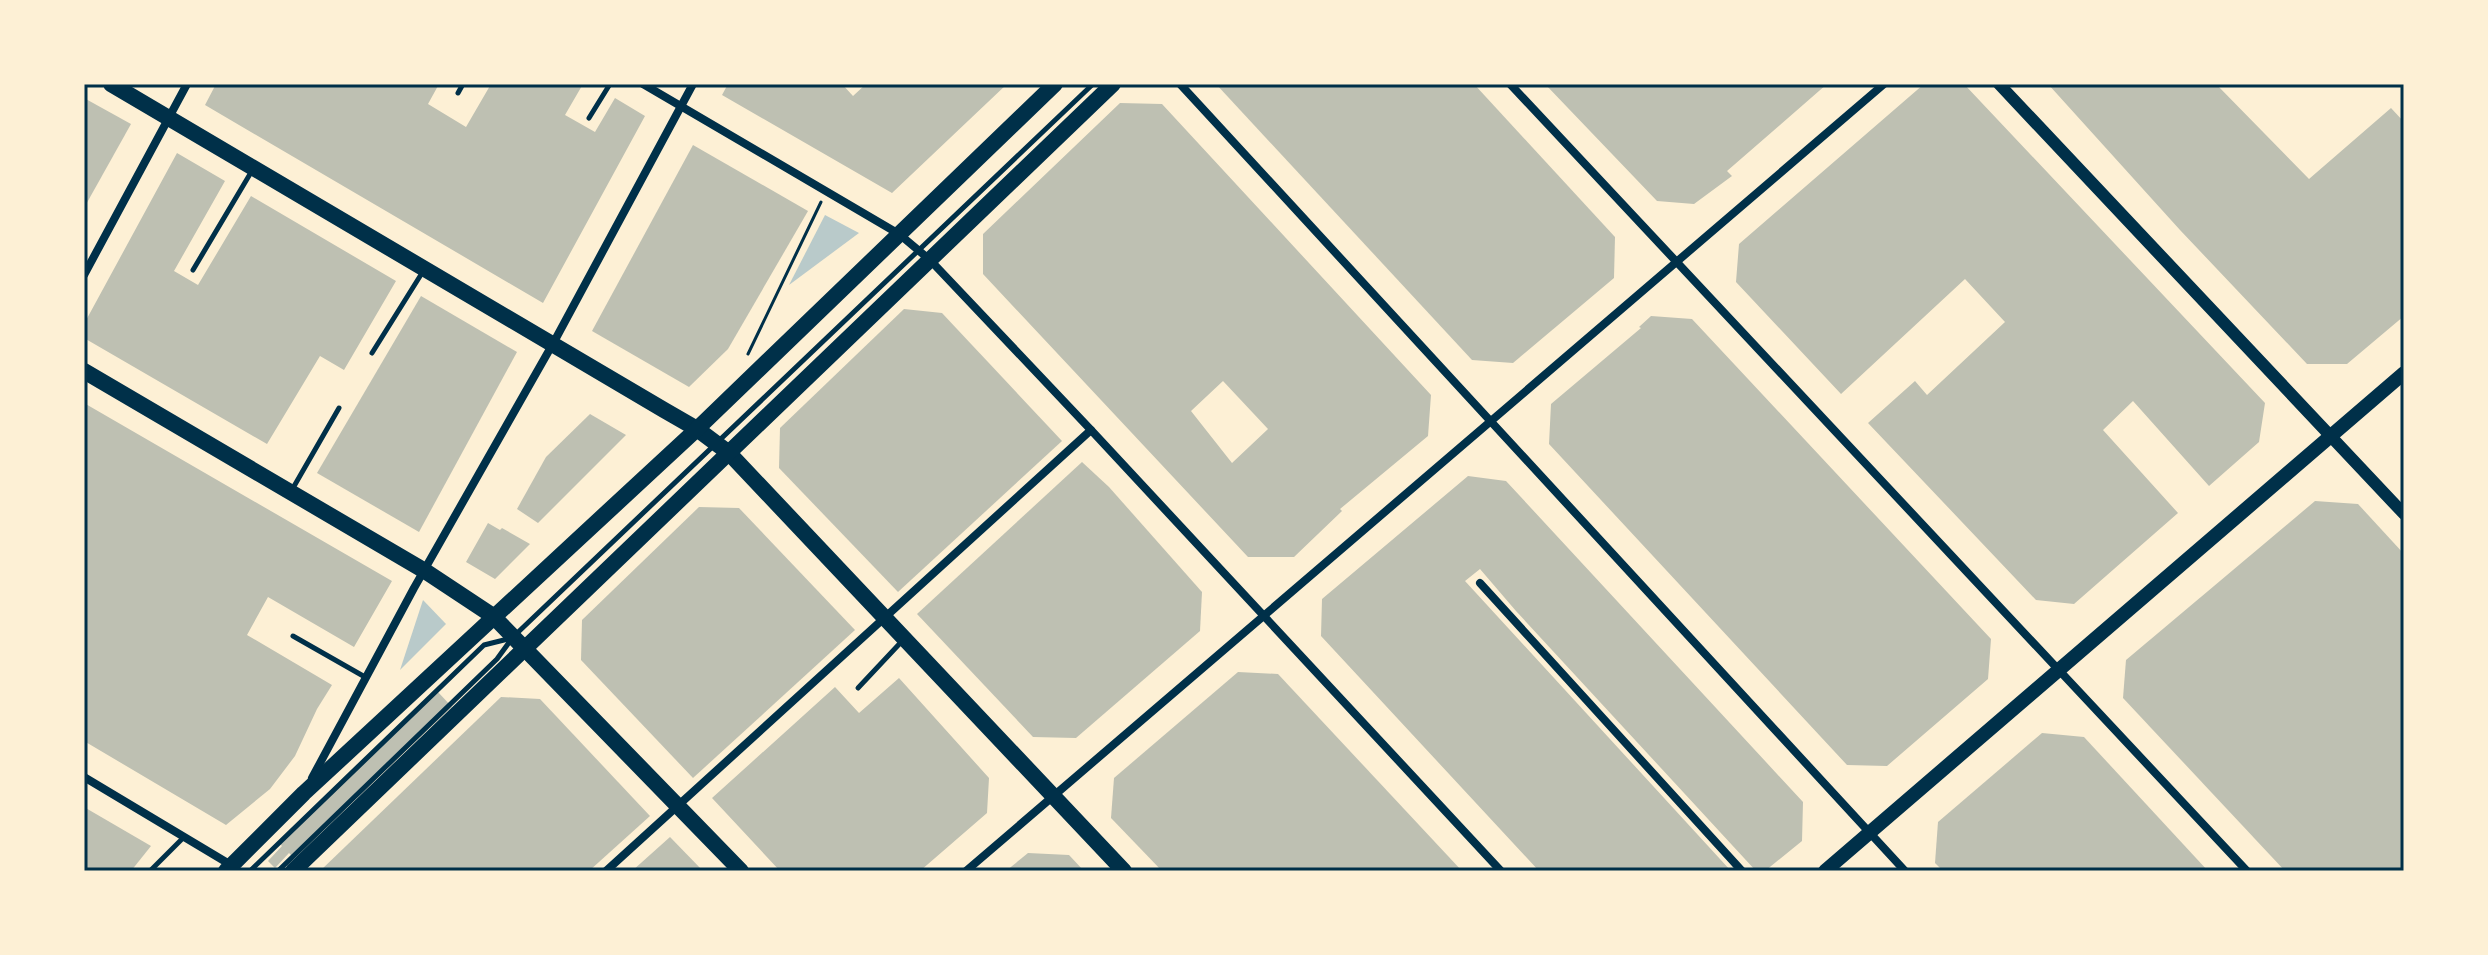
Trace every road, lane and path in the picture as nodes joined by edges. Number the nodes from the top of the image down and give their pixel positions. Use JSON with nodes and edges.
{"nodes":[{"id":1,"x":111,"y":84,"type":"edge"},
{"id":2,"x":187,"y":84,"type":"edge"},
{"id":3,"x":463,"y":84,"type":"edge"},
{"id":4,"x":610,"y":84,"type":"edge"},
{"id":5,"x":643,"y":84,"type":"edge"},
{"id":6,"x":693,"y":84,"type":"edge"},
{"id":7,"x":1055,"y":84,"type":"edge"},
{"id":8,"x":1093,"y":84,"type":"edge"},
{"id":9,"x":1113,"y":84,"type":"edge"},
{"id":10,"x":1180,"y":84,"type":"edge"},
{"id":11,"x":1510,"y":84,"type":"edge"},
{"id":12,"x":1884,"y":84,"type":"edge"},
{"id":13,"x":1999,"y":84,"type":"edge"},
{"id":14,"x":458,"y":93,"type":"dead end"},
{"id":15,"x":681,"y":106,"type":"junction"},
{"id":16,"x":169,"y":118,"type":"junction"},
{"id":17,"x":589,"y":118,"type":"dead end"},
{"id":18,"x":253,"y":168,"type":"junction"},
{"id":19,"x":826,"y":191,"type":"junction"},
{"id":20,"x":899,"y":234,"type":"junction"},
{"id":21,"x":923,"y":255,"type":"junction"},
{"id":22,"x":1676,"y":264,"type":"junction"},
{"id":23,"x":424,"y":268,"type":"junction"},
{"id":24,"x":193,"y":270,"type":"dead end"},
{"id":25,"x":84,"y":275,"type":"edge"},
{"id":26,"x":553,"y":344,"type":"junction"},
{"id":27,"x":372,"y":353,"type":"dead end"},
{"id":28,"x":745,"y":360,"type":"dead end"},
{"id":29,"x":84,"y":371,"type":"edge"},
{"id":30,"x":2404,"y":373,"type":"edge"},
{"id":31,"x":339,"y":408,"type":"dead end"},
{"id":32,"x":1491,"y":420,"type":"junction"},
{"id":33,"x":697,"y":429,"type":"junction"},
{"id":34,"x":1091,"y":430,"type":"junction"},
{"id":35,"x":2331,"y":435,"type":"junction"},
{"id":36,"x":723,"y":448,"type":"junction"},
{"id":37,"x":290,"y":492,"type":"junction"},
{"id":38,"x":2404,"y":514,"type":"edge"},
{"id":39,"x":425,"y":571,"type":"junction"},
{"id":40,"x":1480,"y":583,"type":"dead end"},
{"id":41,"x":1264,"y":615,"type":"junction"},
{"id":42,"x":493,"y":616,"type":"junction"},
{"id":43,"x":885,"y":618,"type":"junction"},
{"id":44,"x":293,"y":636,"type":"dead end"},
{"id":45,"x":513,"y":637,"type":"junction"},
{"id":46,"x":904,"y":639,"type":"junction"},
{"id":47,"x":525,"y":650,"type":"junction"},
{"id":48,"x":2059,"y":669,"type":"junction"},
{"id":49,"x":366,"y":677,"type":"junction"},
{"id":50,"x":858,"y":688,"type":"dead end"},
{"id":51,"x":84,"y":777,"type":"edge"},
{"id":52,"x":304,"y":793,"type":"junction"},
{"id":53,"x":1054,"y":796,"type":"junction"},
{"id":54,"x":678,"y":805,"type":"junction"},
{"id":55,"x":1870,"y":832,"type":"junction"},
{"id":56,"x":184,"y":837,"type":"junction"},
{"id":57,"x":229,"y":868,"type":"edge"},
{"id":58,"x":150,"y":871,"type":"edge"},
{"id":59,"x":250,"y":871,"type":"edge"},
{"id":60,"x":278,"y":871,"type":"edge"},
{"id":61,"x":293,"y":871,"type":"edge"},
{"id":62,"x":606,"y":871,"type":"edge"},
{"id":63,"x":741,"y":871,"type":"edge"},
{"id":64,"x":966,"y":871,"type":"edge"},
{"id":65,"x":1124,"y":871,"type":"edge"},
{"id":66,"x":1501,"y":871,"type":"edge"},
{"id":67,"x":1742,"y":871,"type":"edge"},
{"id":68,"x":1825,"y":871,"type":"edge"},
{"id":69,"x":1905,"y":871,"type":"edge"},
{"id":70,"x":2247,"y":871,"type":"edge"}],
"edges":[{"from":1,"to":16,"type":"main road"},
{"from":2,"to":16,"type":"street"},
{"from":3,"to":14,"type":"lane"},
{"from":4,"to":17,"type":"lane"},
{"from":5,"to":15,"type":"street"},
{"from":6,"to":15,"type":"street"},
{"from":7,"to":20,"type":"main road"},
{"from":8,"to":21,"type":"lane"},
{"from":9,"to":21,"type":"main road"},
{"from":10,"to":32,"type":"street"},
{"from":11,"to":22,"type":"street"},
{"from":12,"to":22,"type":"street"},
{"from":13,"to":35,"type":"street"},
{"from":15,"to":19,"type":"street"},
{"from":15,"to":26,"type":"street"},
{"from":16,"to":18,"type":"main road"},
{"from":16,"to":25,"type":"street"},
{"from":18,"to":23,"type":"main road"},
{"from":18,"to":24,"type":"lane"},
{"from":19,"to":20,"type":"street"},
{"from":19,"to":28,"type":"path"},
{"from":20,"to":21,"type":"street"},
{"from":20,"to":33,"type":"main road"},
{"from":21,"to":34,"type":"street"},
{"from":21,"to":36,"type":"main road"},
{"from":22,"to":32,"type":"street"},
{"from":22,"to":48,"type":"street"},
{"from":23,"to":26,"type":"main road"},
{"from":23,"to":27,"type":"lane"},
{"from":26,"to":33,"type":"main road"},
{"from":26,"to":39,"type":"street"},
{"from":29,"to":37,"type":"main road"},
{"from":30,"to":35,"type":"main road"},
{"from":31,"to":37,"type":"lane"},
{"from":32,"to":41,"type":"street"},
{"from":32,"to":55,"type":"street"},
{"from":33,"to":36,"type":"main road"},
{"from":33,"to":42,"type":"main road"},
{"from":34,"to":41,"type":"street"},
{"from":34,"to":43,"type":"street"},
{"from":35,"to":38,"type":"street"},
{"from":35,"to":48,"type":"main road"},
{"from":36,"to":43,"type":"main road"},
{"from":36,"to":45,"type":"lane"},
{"from":36,"to":47,"type":"main road"},
{"from":37,"to":39,"type":"main road"},
{"from":39,"to":42,"type":"main road"},
{"from":39,"to":49,"type":"street"},
{"from":40,"to":67,"type":"street"},
{"from":41,"to":53,"type":"street"},
{"from":41,"to":66,"type":"street"},
{"from":42,"to":45,"type":"main road"},
{"from":42,"to":52,"type":"main road"},
{"from":43,"to":46,"type":"main road"},
{"from":43,"to":54,"type":"street"},
{"from":44,"to":49,"type":"lane"},
{"from":45,"to":47,"type":"main road"},
{"from":45,"to":59,"type":"lane"},
{"from":45,"to":60,"type":"lane"},
{"from":46,"to":50,"type":"lane"},
{"from":46,"to":53,"type":"main road"},
{"from":47,"to":54,"type":"main road"},
{"from":47,"to":61,"type":"main road"},
{"from":48,"to":55,"type":"main road"},
{"from":48,"to":70,"type":"street"},
{"from":49,"to":52,"type":"street"},
{"from":51,"to":56,"type":"street"},
{"from":52,"to":57,"type":"main road"},
{"from":53,"to":64,"type":"street"},
{"from":53,"to":65,"type":"main road"},
{"from":54,"to":62,"type":"street"},
{"from":54,"to":63,"type":"main road"},
{"from":55,"to":68,"type":"main road"},
{"from":55,"to":69,"type":"street"},
{"from":56,"to":57,"type":"street"},
{"from":56,"to":58,"type":"lane"}]}
